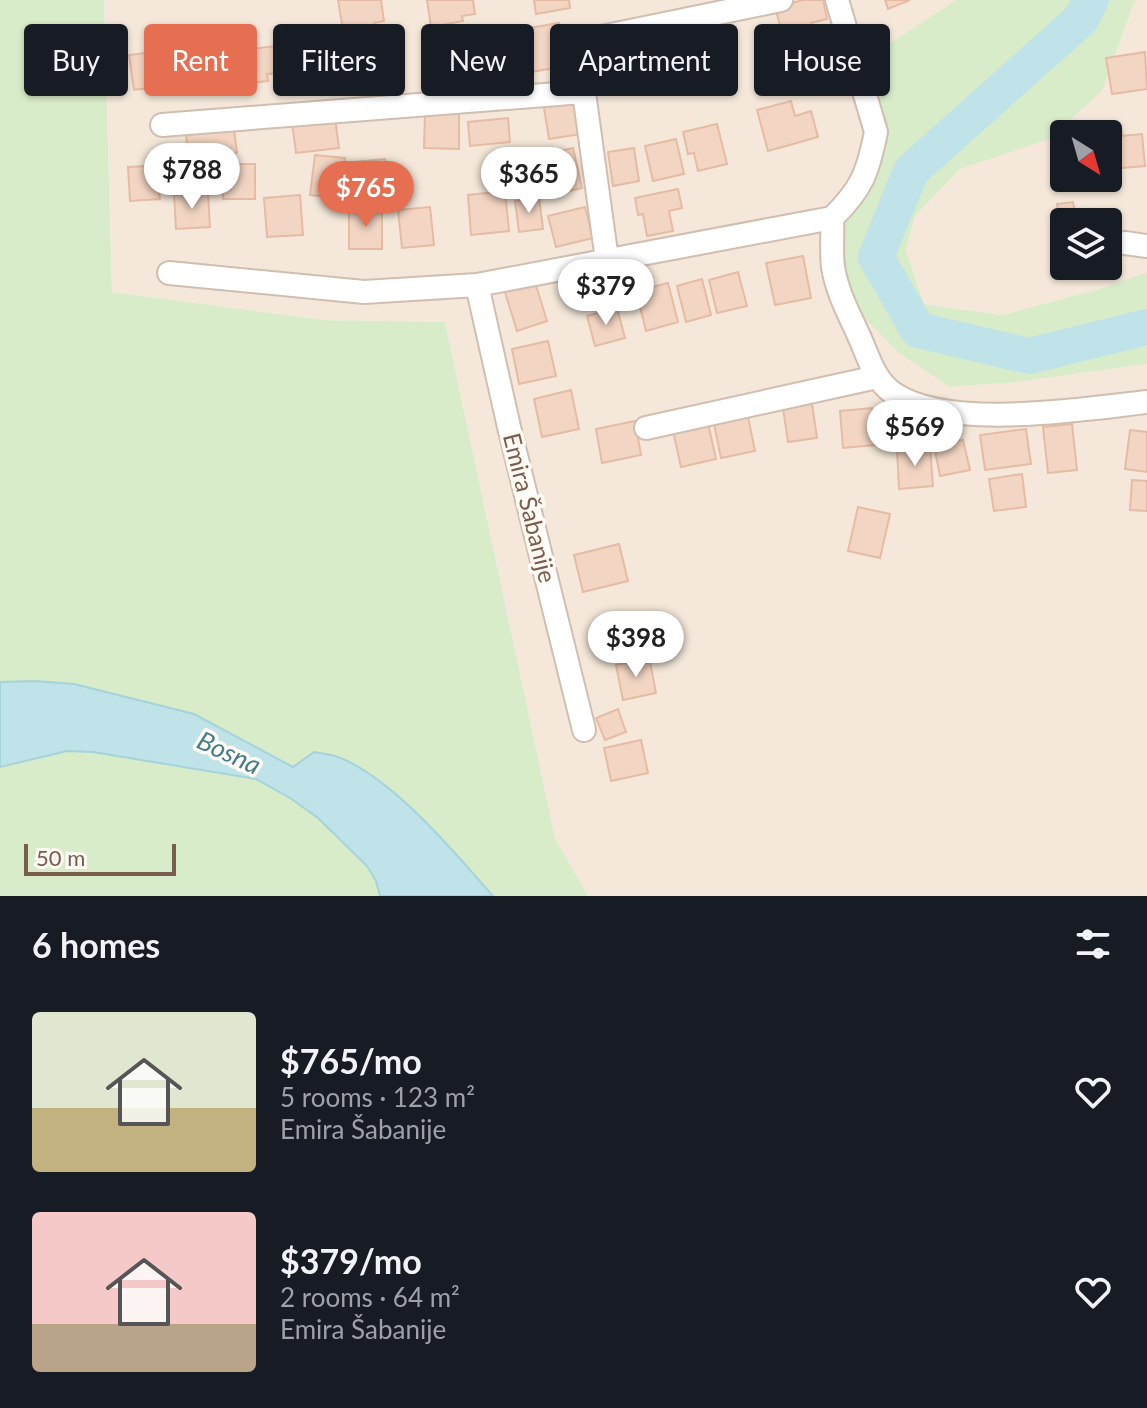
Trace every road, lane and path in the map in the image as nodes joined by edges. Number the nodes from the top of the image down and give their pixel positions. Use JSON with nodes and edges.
{"nodes":[{"id":1,"x":781,"y":0,"type":"edge"},
{"id":2,"x":837,"y":0,"type":"edge"},
{"id":3,"x":664,"y":24,"type":"edge"},
{"id":4,"x":550,"y":95,"type":"edge"},
{"id":5,"x":584,"y":96,"type":"edge"},
{"id":6,"x":162,"y":125,"type":"dead end"},
{"id":7,"x":832,"y":218,"type":"junction"},
{"id":8,"x":607,"y":260,"type":"junction"},
{"id":9,"x":169,"y":273,"type":"dead end"},
{"id":10,"x":477,"y":285,"type":"junction"},
{"id":11,"x":877,"y":377,"type":"junction"},
{"id":12,"x":1147,"y":402,"type":"edge"},
{"id":13,"x":646,"y":428,"type":"dead end"},
{"id":14,"x":584,"y":730,"type":"dead end"}],
"edges":[{"from":1,"to":3,"type":"street"},
{"from":2,"to":7,"type":"street"},
{"from":4,"to":6,"type":"street"},
{"from":5,"to":8,"type":"street"},
{"from":7,"to":8,"type":"street"},
{"from":7,"to":11,"type":"street"},
{"from":8,"to":10,"type":"street"},
{"from":9,"to":10,"type":"street"},
{"from":10,"to":14,"type":"street","name":"Emira Šabanije"},
{"from":11,"to":12,"type":"street"},
{"from":11,"to":13,"type":"street"}]}
